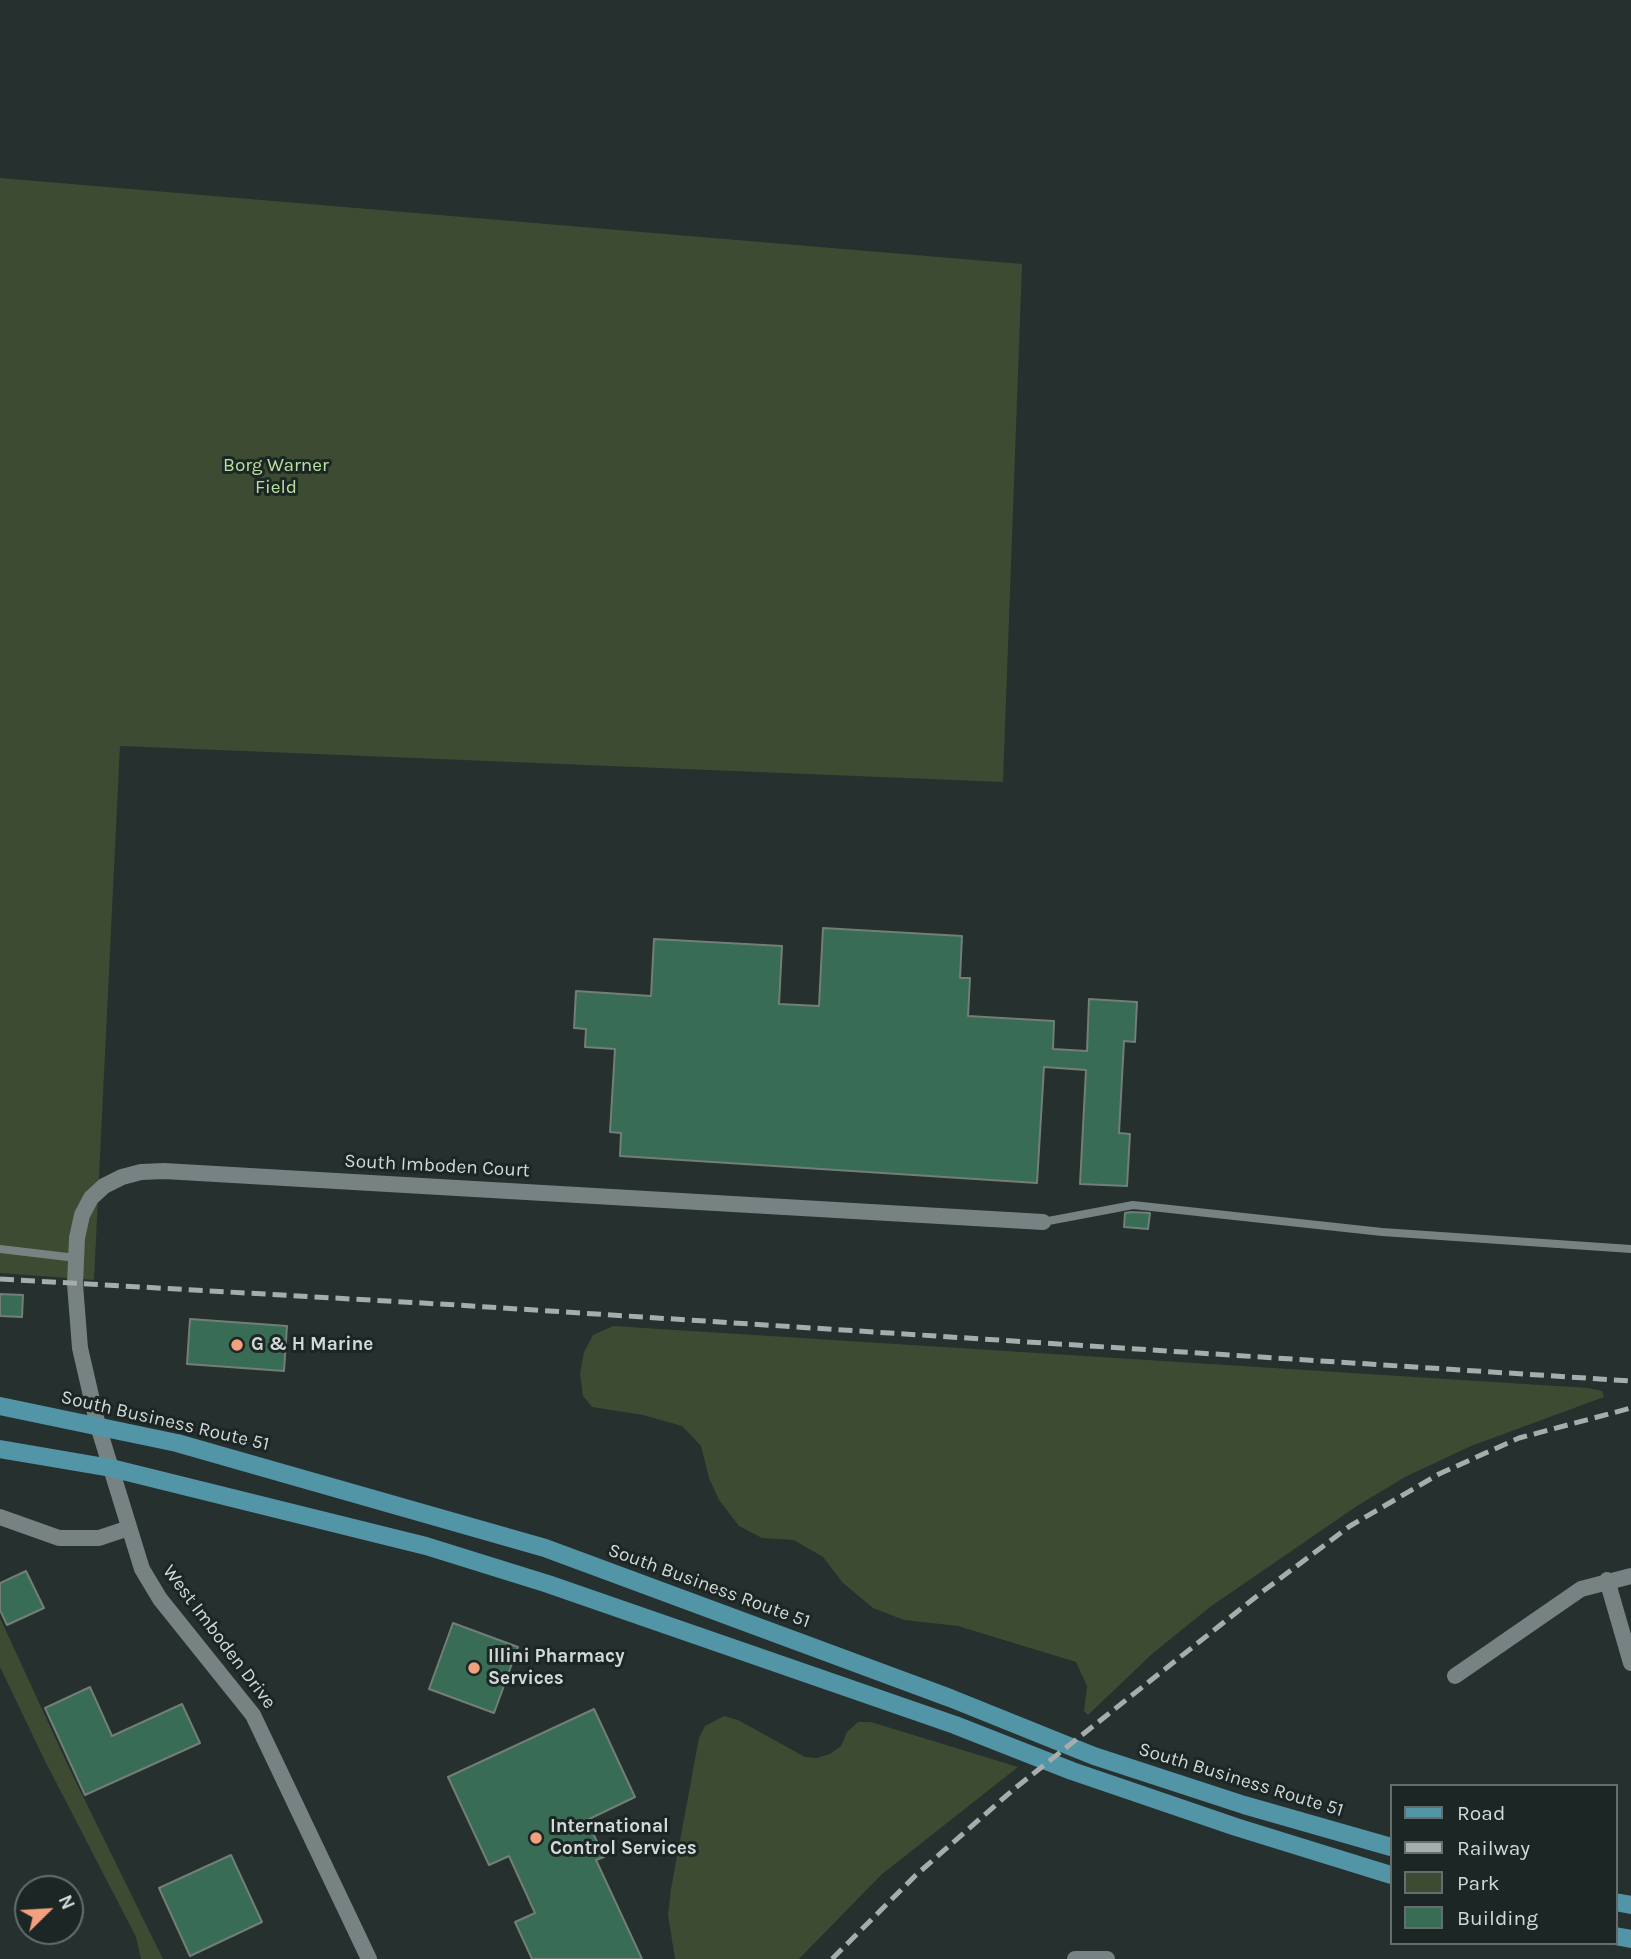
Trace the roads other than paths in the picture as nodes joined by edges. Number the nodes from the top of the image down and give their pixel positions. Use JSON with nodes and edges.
{"nodes":[{"id":1,"x":1043,"y":1222,"type":"joint"},
{"id":2,"x":0,"y":1249,"type":"edge"},
{"id":3,"x":1631,"y":1249,"type":"edge"},
{"id":4,"x":76,"y":1258,"type":"junction"},
{"id":5,"x":0,"y":1406,"type":"edge"},
{"id":6,"x":99,"y":1426,"type":"junction"},
{"id":7,"x":105,"y":1447,"type":"joint"},
{"id":8,"x":0,"y":1448,"type":"edge"},
{"id":9,"x":111,"y":1468,"type":"junction"},
{"id":10,"x":0,"y":1517,"type":"edge"},
{"id":11,"x":129,"y":1528,"type":"junction"},
{"id":12,"x":1631,"y":1576,"type":"edge"},
{"id":13,"x":1607,"y":1580,"type":"junction"},
{"id":14,"x":1631,"y":1663,"type":"edge"},
{"id":15,"x":1455,"y":1676,"type":"dead end"},
{"id":16,"x":1390,"y":1847,"type":"edge"},
{"id":17,"x":1390,"y":1875,"type":"edge"},
{"id":18,"x":369,"y":1959,"type":"edge"},
{"id":19,"x":1075,"y":1959,"type":"edge"},
{"id":20,"x":1107,"y":1959,"type":"edge"}],
"edges":[{"from":1,"to":3,"type":"lane"},
{"from":1,"to":4,"type":"street","name":"South Imboden Court"},
{"from":2,"to":4,"type":"lane"},
{"from":4,"to":6,"type":"street","name":"South Imboden Court"},
{"from":5,"to":6,"type":"main road","name":"South Business Route 51"},
{"from":6,"to":7,"type":"street","name":"South Imboden Court"},
{"from":6,"to":16,"type":"main road","name":"South Business Route 51"},
{"from":7,"to":9,"type":"street","name":"West Imboden Drive"},
{"from":8,"to":9,"type":"main road"},
{"from":9,"to":11,"type":"street","name":"West Imboden Drive"},
{"from":9,"to":17,"type":"main road"},
{"from":10,"to":11,"type":"street"},
{"from":11,"to":18,"type":"street","name":"West Imboden Drive"},
{"from":12,"to":13,"type":"street"},
{"from":13,"to":14,"type":"street"},
{"from":13,"to":15,"type":"street"},
{"from":19,"to":20,"type":"street"}]}
